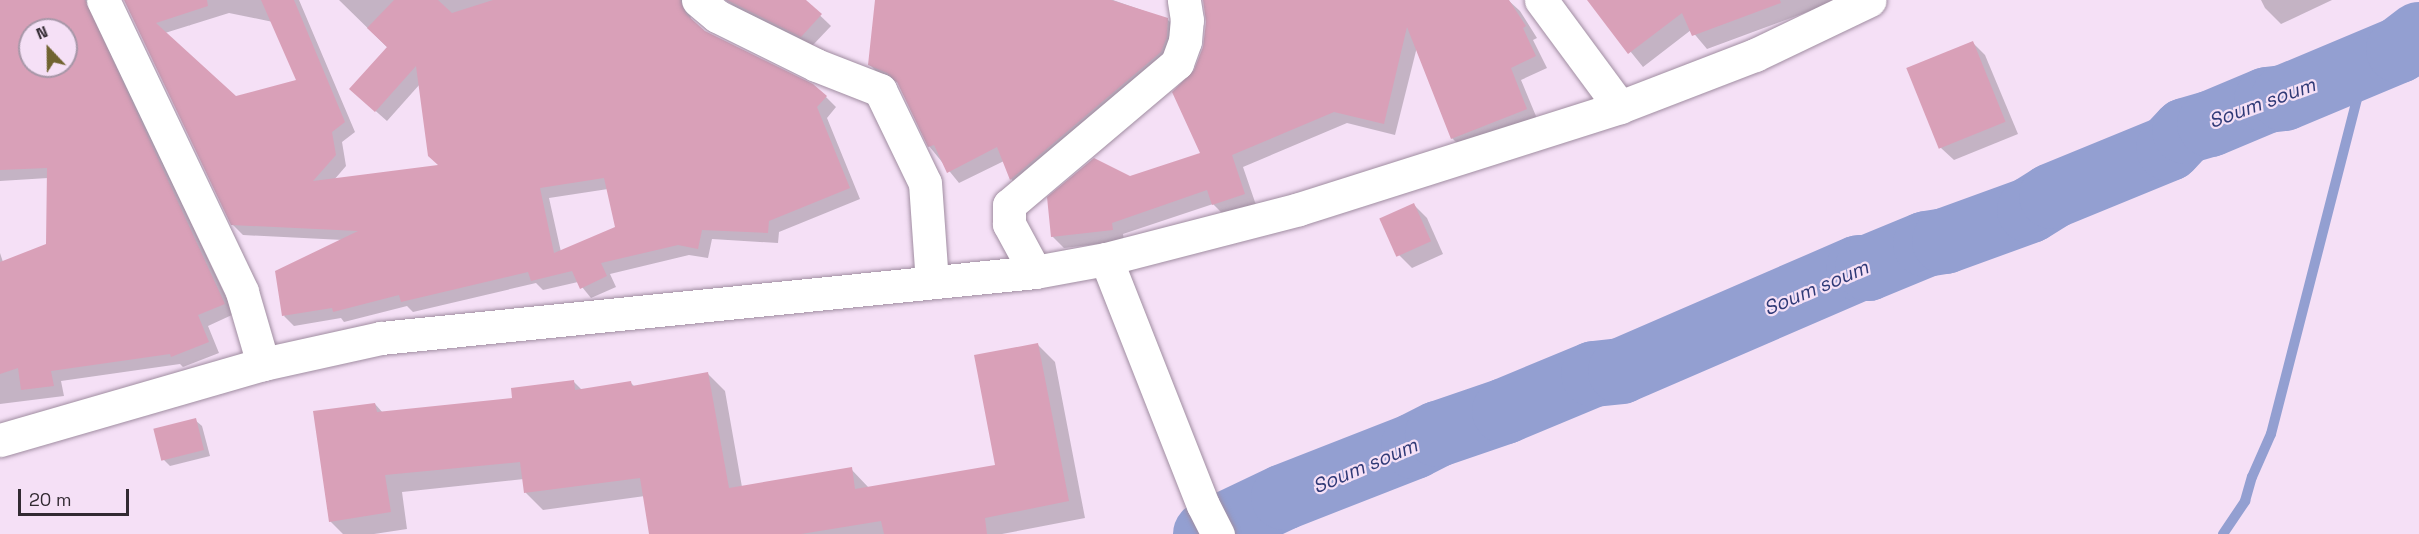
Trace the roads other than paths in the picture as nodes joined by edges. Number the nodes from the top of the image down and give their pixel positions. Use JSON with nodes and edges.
{"nodes":[{"id":1,"x":103,"y":0,"type":"edge"},
{"id":2,"x":698,"y":0,"type":"edge"},
{"id":3,"x":1184,"y":0,"type":"edge"},
{"id":4,"x":1542,"y":0,"type":"edge"},
{"id":5,"x":1870,"y":0,"type":"edge"},
{"id":6,"x":1620,"y":107,"type":"junction"},
{"id":7,"x":1106,"y":259,"type":"junction"},
{"id":8,"x":1035,"y":272,"type":"junction"},
{"id":9,"x":932,"y":282,"type":"junction"},
{"id":10,"x":263,"y":364,"type":"junction"},
{"id":11,"x":0,"y":440,"type":"edge"},
{"id":12,"x":1218,"y":534,"type":"edge"}],
"edges":[{"from":1,"to":10,"type":"main road"},
{"from":2,"to":9,"type":"main road"},
{"from":3,"to":8,"type":"main road"},
{"from":4,"to":6,"type":"main road"},
{"from":5,"to":6,"type":"main road"},
{"from":6,"to":7,"type":"main road"},
{"from":7,"to":8,"type":"main road"},
{"from":7,"to":12,"type":"main road"},
{"from":8,"to":9,"type":"main road"},
{"from":9,"to":10,"type":"main road"},
{"from":10,"to":11,"type":"main road"}]}
